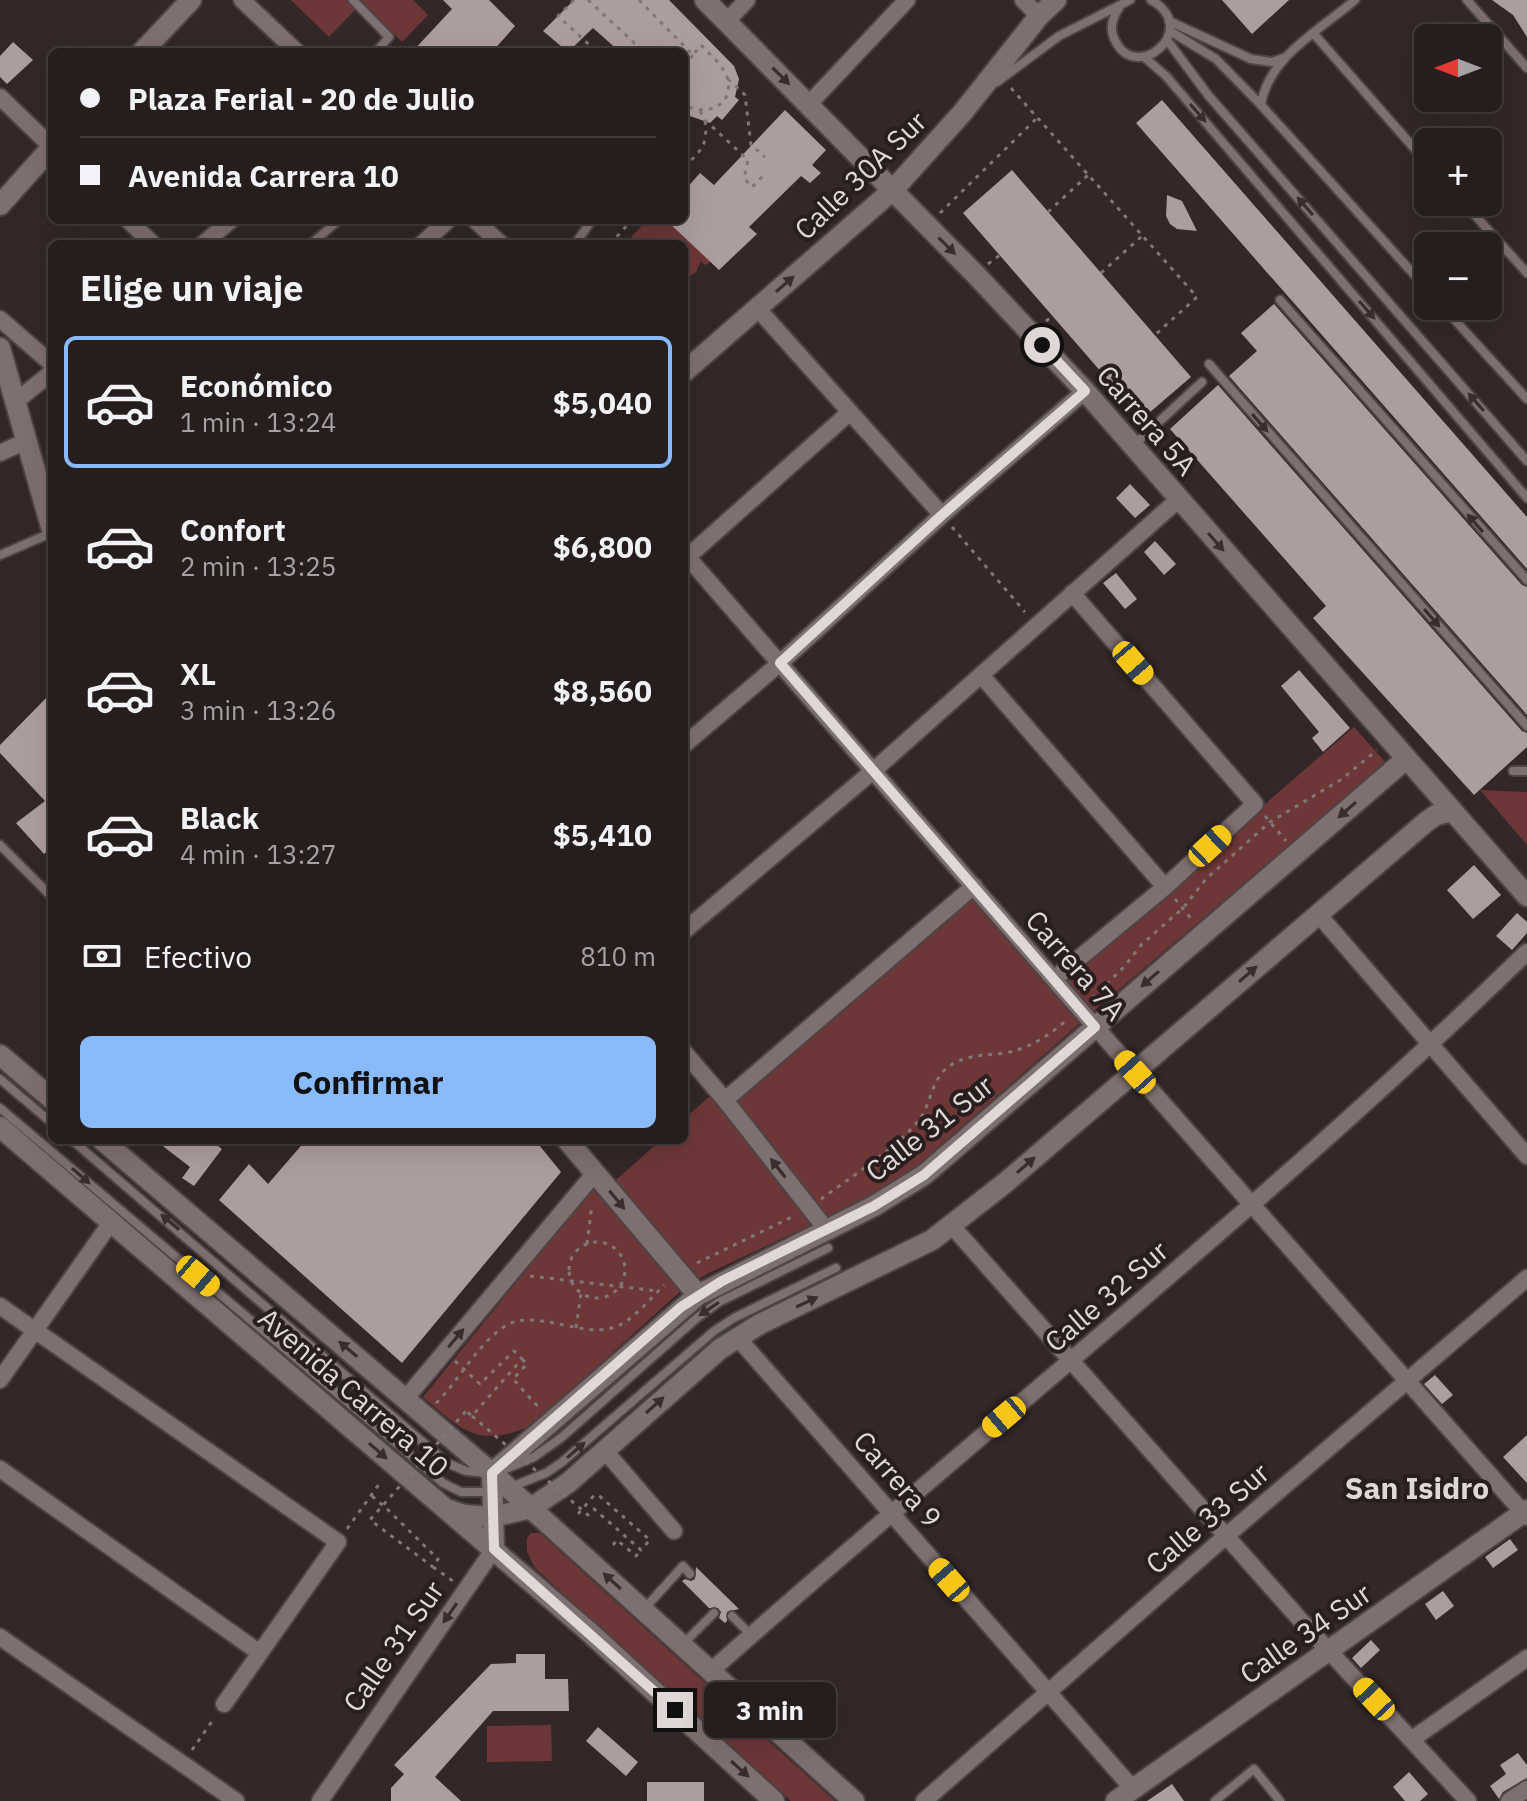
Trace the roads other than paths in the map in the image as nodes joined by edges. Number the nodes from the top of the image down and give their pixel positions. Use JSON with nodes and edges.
{"nodes":[{"id":1,"x":191,"y":0,"type":"edge"},
{"id":2,"x":242,"y":0,"type":"edge"},
{"id":3,"x":353,"y":0,"type":"edge"},
{"id":4,"x":705,"y":0,"type":"edge"},
{"id":5,"x":747,"y":0,"type":"edge"},
{"id":6,"x":907,"y":0,"type":"edge"},
{"id":7,"x":1023,"y":0,"type":"edge"},
{"id":8,"x":1056,"y":0,"type":"edge"},
{"id":9,"x":1151,"y":0,"type":"edge"},
{"id":10,"x":1355,"y":0,"type":"edge"},
{"id":11,"x":1467,"y":0,"type":"edge"},
{"id":12,"x":1126,"y":2,"type":"edge"},
{"id":13,"x":1039,"y":16,"type":"junction"},
{"id":14,"x":727,"y":21,"type":"junction"},
{"id":15,"x":1169,"y":31,"type":"junction"},
{"id":16,"x":1314,"y":34,"type":"junction"},
{"id":17,"x":146,"y":48,"type":"edge"},
{"id":18,"x":293,"y":48,"type":"edge"},
{"id":19,"x":379,"y":48,"type":"edge"},
{"id":20,"x":1144,"y":57,"type":"junction"},
{"id":21,"x":1286,"y":57,"type":"junction"},
{"id":22,"x":1527,"y":68,"type":"edge"},
{"id":23,"x":0,"y":97,"type":"edge"},
{"id":24,"x":809,"y":104,"type":"junction"},
{"id":25,"x":1261,"y":105,"type":"junction"},
{"id":26,"x":963,"y":112,"type":"junction"},
{"id":27,"x":48,"y":143,"type":"edge"},
{"id":28,"x":1414,"y":148,"type":"edge"},
{"id":29,"x":48,"y":151,"type":"edge"},
{"id":30,"x":893,"y":190,"type":"junction"},
{"id":31,"x":0,"y":205,"type":"edge"},
{"id":32,"x":1476,"y":216,"type":"edge"},
{"id":33,"x":132,"y":224,"type":"edge"},
{"id":34,"x":226,"y":224,"type":"edge"},
{"id":35,"x":334,"y":224,"type":"edge"},
{"id":36,"x":444,"y":224,"type":"edge"},
{"id":37,"x":479,"y":224,"type":"edge"},
{"id":38,"x":149,"y":240,"type":"edge"},
{"id":39,"x":208,"y":240,"type":"edge"},
{"id":40,"x":316,"y":240,"type":"edge"},
{"id":41,"x":426,"y":240,"type":"edge"},
{"id":42,"x":497,"y":240,"type":"edge"},
{"id":43,"x":1527,"y":273,"type":"edge"},
{"id":44,"x":1414,"y":274,"type":"edge"},
{"id":45,"x":1280,"y":300,"type":"dead end"},
{"id":46,"x":758,"y":309,"type":"junction"},
{"id":47,"x":0,"y":319,"type":"edge"},
{"id":48,"x":1455,"y":320,"type":"edge"},
{"id":49,"x":0,"y":348,"type":"edge"},
{"id":50,"x":48,"y":361,"type":"edge"},
{"id":51,"x":1209,"y":364,"type":"dead end"},
{"id":52,"x":688,"y":369,"type":"edge"},
{"id":53,"x":48,"y":375,"type":"edge"},
{"id":54,"x":1202,"y":382,"type":"dead end"},
{"id":55,"x":1085,"y":391,"type":"junction"},
{"id":56,"x":1527,"y":399,"type":"edge"},
{"id":57,"x":7,"y":404,"type":"edge"},
{"id":58,"x":849,"y":413,"type":"junction"},
{"id":59,"x":26,"y":441,"type":"junction"},
{"id":60,"x":1133,"y":446,"type":"junction"},
{"id":61,"x":0,"y":453,"type":"edge"},
{"id":62,"x":1527,"y":461,"type":"edge"},
{"id":63,"x":1527,"y":498,"type":"edge"},
{"id":64,"x":1179,"y":499,"type":"junction"},
{"id":65,"x":942,"y":515,"type":"junction"},
{"id":66,"x":48,"y":517,"type":"edge"},
{"id":67,"x":48,"y":533,"type":"edge"},
{"id":68,"x":688,"y":554,"type":"edge"},
{"id":69,"x":0,"y":555,"type":"edge"},
{"id":70,"x":688,"y":560,"type":"edge"},
{"id":71,"x":1527,"y":580,"type":"edge"},
{"id":72,"x":1072,"y":593,"type":"junction"},
{"id":73,"x":780,"y":663,"type":"junction"},
{"id":74,"x":981,"y":675,"type":"junction"},
{"id":75,"x":1527,"y":726,"type":"edge"},
{"id":76,"x":688,"y":742,"type":"edge"},
{"id":77,"x":1406,"y":759,"type":"junction"},
{"id":78,"x":873,"y":771,"type":"junction"},
{"id":79,"x":1513,"y":771,"type":"dead end"},
{"id":80,"x":1527,"y":771,"type":"edge"},
{"id":81,"x":1452,"y":811,"type":"junction"},
{"id":82,"x":0,"y":845,"type":"edge"},
{"id":83,"x":974,"y":886,"type":"junction"},
{"id":84,"x":1165,"y":887,"type":"junction"},
{"id":85,"x":48,"y":893,"type":"edge"},
{"id":86,"x":1527,"y":896,"type":"edge"},
{"id":87,"x":1318,"y":914,"type":"junction"},
{"id":88,"x":688,"y":928,"type":"edge"},
{"id":89,"x":1527,"y":952,"type":"edge"},
{"id":90,"x":1054,"y":979,"type":"junction"},
{"id":91,"x":1095,"y":1027,"type":"junction"},
{"id":92,"x":1431,"y":1046,"type":"junction"},
{"id":93,"x":0,"y":1055,"type":"edge"},
{"id":94,"x":688,"y":1057,"type":"edge"},
{"id":95,"x":1135,"y":1072,"type":"junction"},
{"id":96,"x":0,"y":1079,"type":"edge"},
{"id":97,"x":48,"y":1093,"type":"edge"},
{"id":98,"x":725,"y":1100,"type":"junction"},
{"id":99,"x":0,"y":1108,"type":"edge"},
{"id":100,"x":48,"y":1120,"type":"edge"},
{"id":101,"x":0,"y":1127,"type":"edge"},
{"id":102,"x":77,"y":1144,"type":"edge"},
{"id":103,"x":107,"y":1144,"type":"edge"},
{"id":104,"x":570,"y":1144,"type":"edge"},
{"id":105,"x":1527,"y":1156,"type":"edge"},
{"id":106,"x":595,"y":1173,"type":"junction"},
{"id":107,"x":1251,"y":1203,"type":"junction"},
{"id":108,"x":112,"y":1221,"type":"junction"},
{"id":109,"x":952,"y":1226,"type":"junction"},
{"id":110,"x":827,"y":1239,"type":"junction"},
{"id":111,"x":836,"y":1268,"type":"dead end"},
{"id":112,"x":1527,"y":1278,"type":"edge"},
{"id":113,"x":698,"y":1295,"type":"junction"},
{"id":114,"x":0,"y":1306,"type":"edge"},
{"id":115,"x":35,"y":1330,"type":"junction"},
{"id":116,"x":737,"y":1337,"type":"junction"},
{"id":117,"x":1073,"y":1360,"type":"junction"},
{"id":118,"x":0,"y":1380,"type":"edge"},
{"id":119,"x":1408,"y":1381,"type":"junction"},
{"id":120,"x":406,"y":1398,"type":"junction"},
{"id":121,"x":605,"y":1451,"type":"junction"},
{"id":122,"x":0,"y":1469,"type":"edge"},
{"id":123,"x":498,"y":1484,"type":"junction"},
{"id":124,"x":531,"y":1508,"type":"junction"},
{"id":125,"x":446,"y":1509,"type":"junction"},
{"id":126,"x":890,"y":1513,"type":"junction"},
{"id":127,"x":1526,"y":1513,"type":"edge"},
{"id":128,"x":493,"y":1517,"type":"junction"},
{"id":129,"x":674,"y":1531,"type":"dead end"},
{"id":130,"x":1226,"y":1536,"type":"junction"},
{"id":131,"x":494,"y":1549,"type":"junction"},
{"id":132,"x":690,"y":1574,"type":"dead end"},
{"id":133,"x":643,"y":1610,"type":"junction"},
{"id":134,"x":714,"y":1613,"type":"dead end"},
{"id":135,"x":732,"y":1616,"type":"dead end"},
{"id":136,"x":751,"y":1635,"type":"junction"},
{"id":137,"x":0,"y":1637,"type":"edge"},
{"id":138,"x":682,"y":1645,"type":"junction"},
{"id":139,"x":1328,"y":1651,"type":"junction"},
{"id":140,"x":260,"y":1653,"type":"junction"},
{"id":141,"x":1527,"y":1658,"type":"edge"},
{"id":142,"x":711,"y":1671,"type":"junction"},
{"id":143,"x":1048,"y":1692,"type":"junction"},
{"id":144,"x":224,"y":1704,"type":"road end"},
{"id":145,"x":1411,"y":1740,"type":"junction"},
{"id":146,"x":1527,"y":1789,"type":"edge"},
{"id":147,"x":1138,"y":1795,"type":"edge"},
{"id":148,"x":236,"y":1801,"type":"edge"},
{"id":149,"x":320,"y":1801,"type":"edge"},
{"id":150,"x":774,"y":1801,"type":"edge"},
{"id":151,"x":854,"y":1801,"type":"edge"},
{"id":152,"x":924,"y":1801,"type":"edge"},
{"id":153,"x":1116,"y":1801,"type":"edge"},
{"id":154,"x":1215,"y":1801,"type":"edge"},
{"id":155,"x":1280,"y":1801,"type":"edge"},
{"id":156,"x":1468,"y":1801,"type":"edge"},
{"id":157,"x":1509,"y":1801,"type":"edge"}],
"edges":[{"from":1,"to":17,"type":"main road"},
{"from":2,"to":18,"type":"street"},
{"from":3,"to":19,"type":"lane"},
{"from":4,"to":14,"type":"main road","name":"Carrera 5A"},
{"from":5,"to":14,"type":"street"},
{"from":6,"to":24,"type":"street"},
{"from":7,"to":13,"type":"street"},
{"from":8,"to":13,"type":"main road","name":"Calle 30A Sur"},
{"from":9,"to":15,"type":"lane"},
{"from":10,"to":16,"type":"lane"},
{"from":11,"to":22,"type":"lane"},
{"from":12,"to":20,"type":"lane"},
{"from":12,"to":26,"type":"lane"},
{"from":13,"to":26,"type":"main road","name":"Calle 30A Sur"},
{"from":14,"to":24,"type":"main road","name":"Carrera 5A","one_way":true},
{"from":15,"to":20,"type":"lane"},
{"from":15,"to":21,"type":"lane"},
{"from":15,"to":25,"type":"lane"},
{"from":62,"to":15,"type":"lane","one_way":true},
{"from":16,"to":21,"type":"lane"},
{"from":16,"to":28,"type":"lane"},
{"from":20,"to":63,"type":"lane","one_way":true},
{"from":21,"to":25,"type":"lane"},
{"from":23,"to":27,"type":"street"},
{"from":24,"to":30,"type":"main road","name":"Carrera 5A"},
{"from":25,"to":44,"type":"lane"},
{"from":26,"to":30,"type":"main road","name":"Calle 30A Sur"},
{"from":29,"to":31,"type":"main road"},
{"from":46,"to":30,"type":"main road","name":"Calle 30A Sur","one_way":true},
{"from":30,"to":55,"type":"main road","name":"Carrera 5A","one_way":true},
{"from":32,"to":43,"type":"lane"},
{"from":33,"to":38,"type":"street"},
{"from":34,"to":39,"type":"street"},
{"from":35,"to":40,"type":"lane"},
{"from":36,"to":41,"type":"street"},
{"from":37,"to":42,"type":"street"},
{"from":71,"to":45,"type":"lane","one_way":true},
{"from":46,"to":52,"type":"main road","name":"Calle 30A Sur"},
{"from":46,"to":58,"type":"street"},
{"from":47,"to":50,"type":"street"},
{"from":48,"to":56,"type":"lane"},
{"from":49,"to":57,"type":"main road"},
{"from":51,"to":75,"type":"lane","one_way":true},
{"from":53,"to":57,"type":"street"},
{"from":54,"to":60,"type":"lane"},
{"from":55,"to":60,"type":"main road","name":"Carrera 5A"},
{"from":55,"to":65,"type":"street"},
{"from":57,"to":59,"type":"main road"},
{"from":58,"to":65,"type":"street"},
{"from":58,"to":68,"type":"street"},
{"from":59,"to":61,"type":"street"},
{"from":59,"to":66,"type":"main road"},
{"from":60,"to":64,"type":"main road","name":"Carrera 5A"},
{"from":64,"to":72,"type":"street"},
{"from":64,"to":77,"type":"main road","name":"Carrera 5A","one_way":true},
{"from":65,"to":73,"type":"street"},
{"from":67,"to":69,"type":"lane"},
{"from":70,"to":73,"type":"street","name":"Carrera 7A"},
{"from":72,"to":74,"type":"street"},
{"from":72,"to":84,"type":"street"},
{"from":73,"to":76,"type":"street"},
{"from":73,"to":78,"type":"street","name":"Carrera 7A"},
{"from":74,"to":78,"type":"street"},
{"from":74,"to":84,"type":"street"},
{"from":77,"to":81,"type":"main road","name":"Carrera 5A"},
{"from":77,"to":91,"type":"main road","name":"Calle 31 Sur","one_way":true},
{"from":78,"to":83,"type":"street","name":"Carrera 7A"},
{"from":78,"to":88,"type":"street"},
{"from":79,"to":80,"type":"lane"},
{"from":81,"to":86,"type":"main road","name":"Carrera 5A"},
{"from":81,"to":87,"type":"main road"},
{"from":82,"to":85,"type":"lane"},
{"from":83,"to":90,"type":"street","name":"Carrera 7A"},
{"from":83,"to":98,"type":"street"},
{"from":84,"to":90,"type":"street"},
{"from":87,"to":92,"type":"street"},
{"from":95,"to":87,"type":"main road","one_way":true},
{"from":89,"to":92,"type":"street","name":"Calle 32 Sur"},
{"from":90,"to":91,"type":"street","name":"Carrera 7A"},
{"from":91,"to":95,"type":"street","name":"Carrera 7A"},
{"from":91,"to":110,"type":"main road","name":"Calle 31 Sur"},
{"from":92,"to":105,"type":"street"},
{"from":92,"to":107,"type":"street","name":"Calle 32 Sur"},
{"from":93,"to":97,"type":"main road"},
{"from":94,"to":98,"type":"street"},
{"from":95,"to":107,"type":"street","name":"Carrera 7A"},
{"from":109,"to":95,"type":"main road","one_way":true},
{"from":96,"to":100,"type":"lane"},
{"from":110,"to":98,"type":"street","one_way":true},
{"from":99,"to":123,"type":"lane","one_way":true},
{"from":101,"to":108,"type":"main road","name":"Avenida Carrera 10"},
{"from":123,"to":102,"type":"lane","one_way":true},
{"from":120,"to":103,"type":"main road","name":"Avenida Carrera 10","one_way":true},
{"from":104,"to":106,"type":"main road"},
{"from":106,"to":113,"type":"main road","one_way":true},
{"from":120,"to":106,"type":"street","one_way":true},
{"from":107,"to":117,"type":"street","name":"Calle 32 Sur"},
{"from":107,"to":119,"type":"street","name":"Carrera 7A"},
{"from":108,"to":115,"type":"street"},
{"from":108,"to":125,"type":"main road","name":"Avenida Carrera 10","one_way":true},
{"from":116,"to":109,"type":"main road","one_way":true},
{"from":109,"to":117,"type":"street"},
{"from":110,"to":113,"type":"main road","name":"Calle 31 Sur"},
{"from":110,"to":123,"type":"lane","one_way":true},
{"from":123,"to":111,"type":"lane","one_way":true},
{"from":112,"to":119,"type":"street","name":"Calle 33 Sur"},
{"from":113,"to":123,"type":"main road","name":"Calle 31 Sur"},
{"from":114,"to":115,"type":"street"},
{"from":115,"to":118,"type":"street"},
{"from":115,"to":140,"type":"street"},
{"from":121,"to":116,"type":"main road","one_way":true},
{"from":116,"to":126,"type":"street","name":"Carrera 9"},
{"from":117,"to":126,"type":"street","name":"Calle 32 Sur"},
{"from":117,"to":130,"type":"street"},
{"from":119,"to":127,"type":"street","name":"Carrera 7A"},
{"from":119,"to":130,"type":"street","name":"Calle 33 Sur"},
{"from":120,"to":123,"type":"main road","name":"Avenida Carrera 10"},
{"from":121,"to":124,"type":"main road"},
{"from":121,"to":129,"type":"street"},
{"from":122,"to":140,"type":"street"},
{"from":123,"to":124,"type":"main road","name":"Avenida Carrera 10"},
{"from":123,"to":128,"type":"main road"},
{"from":124,"to":128,"type":"main road"},
{"from":133,"to":124,"type":"main road","name":"Avenida Carrera 10","one_way":true},
{"from":125,"to":128,"type":"main road"},
{"from":125,"to":131,"type":"main road","name":"Avenida Carrera 10"},
{"from":126,"to":136,"type":"street","name":"Calle 32 Sur"},
{"from":126,"to":143,"type":"street","name":"Carrera 9"},
{"from":127,"to":139,"type":"main road","name":"Calle 34 Sur"},
{"from":128,"to":131,"type":"main road"},
{"from":130,"to":139,"type":"street"},
{"from":130,"to":143,"type":"street","name":"Calle 33 Sur"},
{"from":131,"to":149,"type":"street","name":"Calle 31 Sur","one_way":true},
{"from":131,"to":150,"type":"main road","name":"Avenida Carrera 10","one_way":true},
{"from":132,"to":133,"type":"lane"},
{"from":133,"to":138,"type":"main road","name":"Avenida Carrera 10"},
{"from":134,"to":138,"type":"lane"},
{"from":135,"to":136,"type":"lane"},
{"from":136,"to":142,"type":"street","name":"Calle 32 Sur"},
{"from":137,"to":148,"type":"street"},
{"from":138,"to":142,"type":"main road","name":"Avenida Carrera 10"},
{"from":139,"to":145,"type":"street"},
{"from":139,"to":147,"type":"main road","name":"Calle 34 Sur"},
{"from":140,"to":144,"type":"street"},
{"from":141,"to":145,"type":"street"},
{"from":142,"to":151,"type":"main road","name":"Avenida Carrera 10"},
{"from":143,"to":147,"type":"street","name":"Carrera 9"},
{"from":143,"to":152,"type":"street","name":"Calle 33 Sur"},
{"from":145,"to":156,"type":"street"},
{"from":146,"to":157,"type":"street"},
{"from":147,"to":153,"type":"main road","name":"Calle 34 Sur"},
{"from":154,"to":155,"type":"lane"}]}
